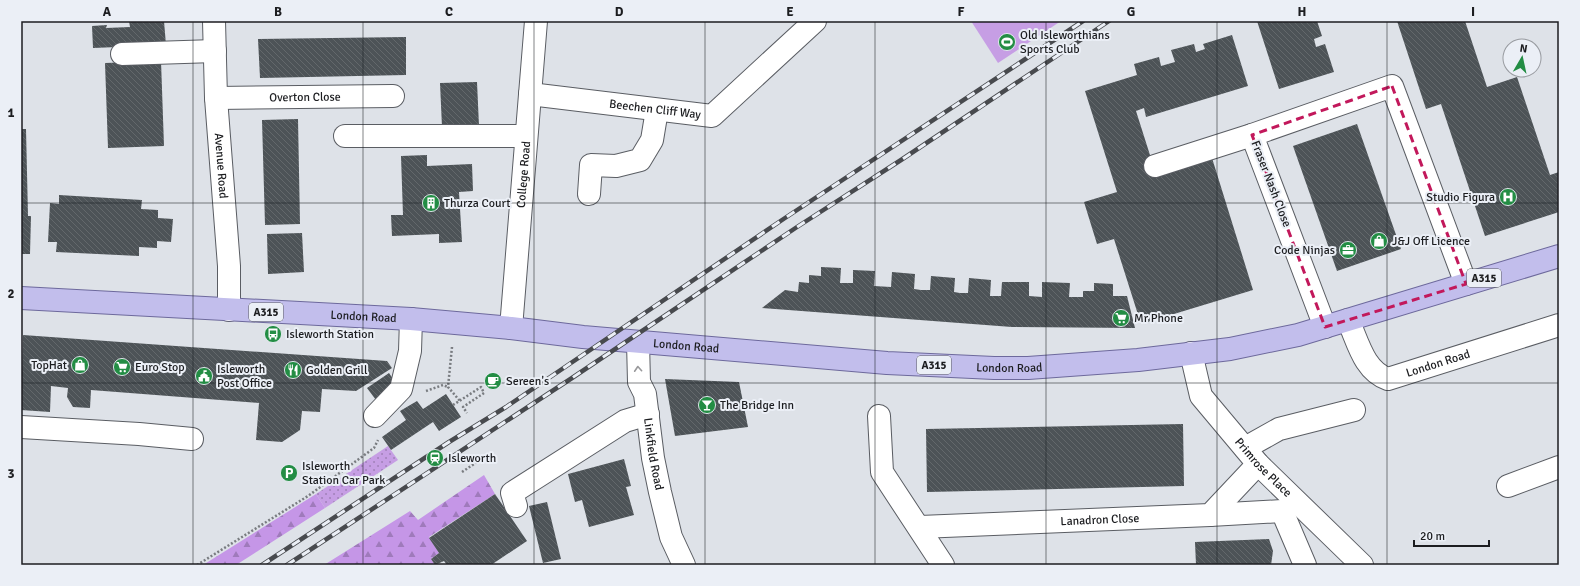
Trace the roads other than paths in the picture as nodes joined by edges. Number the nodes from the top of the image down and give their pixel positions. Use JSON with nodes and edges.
{"nodes":[{"id":1,"x":214,"y":21,"type":"edge"},
{"id":2,"x":536,"y":21,"type":"edge"},
{"id":3,"x":815,"y":21,"type":"edge"},
{"id":4,"x":215,"y":51,"type":"junction"},
{"id":5,"x":122,"y":54,"type":"dead end"},
{"id":6,"x":530,"y":94,"type":"junction"},
{"id":7,"x":393,"y":96,"type":"dead end"},
{"id":8,"x":216,"y":98,"type":"junction"},
{"id":9,"x":657,"y":110,"type":"junction"},
{"id":10,"x":1252,"y":135,"type":"junction"},
{"id":11,"x":346,"y":136,"type":"dead end"},
{"id":12,"x":526,"y":136,"type":"junction"},
{"id":13,"x":1155,"y":166,"type":"dead end"},
{"id":14,"x":589,"y":194,"type":"dead end"},
{"id":15,"x":1559,"y":256,"type":"edge"},
{"id":16,"x":1466,"y":284,"type":"junction"},
{"id":17,"x":21,"y":298,"type":"edge"},
{"id":18,"x":230,"y":310,"type":"junction"},
{"id":19,"x":411,"y":319,"type":"junction"},
{"id":20,"x":1348,"y":320,"type":"junction"},
{"id":21,"x":1559,"y":325,"type":"edge"},
{"id":22,"x":1325,"y":327,"type":"junction"},
{"id":23,"x":511,"y":328,"type":"junction"},
{"id":24,"x":638,"y":342,"type":"junction"},
{"id":25,"x":1191,"y":353,"type":"junction"},
{"id":26,"x":647,"y":408,"type":"junction"},
{"id":27,"x":1354,"y":410,"type":"dead end"},
{"id":28,"x":375,"y":416,"type":"dead end"},
{"id":29,"x":880,"y":416,"type":"dead end"},
{"id":30,"x":21,"y":428,"type":"edge"},
{"id":31,"x":192,"y":439,"type":"dead end"},
{"id":32,"x":1245,"y":448,"type":"junction"},
{"id":33,"x":1258,"y":464,"type":"junction"},
{"id":34,"x":1559,"y":467,"type":"edge"},
{"id":35,"x":1508,"y":486,"type":"dead end"},
{"id":36,"x":516,"y":506,"type":"dead end"},
{"id":37,"x":1210,"y":515,"type":"junction"},
{"id":38,"x":920,"y":527,"type":"junction"},
{"id":39,"x":684,"y":565,"type":"edge"},
{"id":40,"x":943,"y":565,"type":"edge"},
{"id":41,"x":1305,"y":565,"type":"edge"},
{"id":42,"x":1362,"y":565,"type":"edge"}],
"edges":[{"from":1,"to":4,"type":"street","name":"Avenue Road"},
{"from":2,"to":6,"type":"street","name":"College Road"},
{"from":3,"to":9,"type":"street","name":"Beechen Cliff Way"},
{"from":4,"to":5,"type":"street"},
{"from":4,"to":8,"type":"street","name":"Avenue Road"},
{"from":6,"to":9,"type":"street","name":"Beechen Cliff Way"},
{"from":6,"to":12,"type":"street","name":"College Road"},
{"from":7,"to":8,"type":"street","name":"Overton Close"},
{"from":8,"to":18,"type":"street","name":"Avenue Road"},
{"from":9,"to":14,"type":"street"},
{"from":10,"to":13,"type":"street"},
{"from":10,"to":16,"type":"street","name":"Fraser Nash Close"},
{"from":10,"to":22,"type":"street","name":"Fraser Nash Close"},
{"from":11,"to":12,"type":"street"},
{"from":12,"to":23,"type":"street","name":"College Road"},
{"from":15,"to":16,"type":"main road","name":"London Road","number":"A315"},
{"from":16,"to":20,"type":"main road","name":"London Road","number":"A315"},
{"from":17,"to":18,"type":"main road","name":"London Road","number":"A315"},
{"from":18,"to":19,"type":"main road","name":"London Road","number":"A315"},
{"from":19,"to":23,"type":"main road","name":"London Road","number":"A315"},
{"from":19,"to":28,"type":"street"},
{"from":20,"to":21,"type":"street","name":"London Road"},
{"from":20,"to":22,"type":"main road","name":"London Road","number":"A315"},
{"from":22,"to":25,"type":"main road","name":"London Road","number":"A315"},
{"from":23,"to":24,"type":"main road","name":"London Road","number":"A315"},
{"from":24,"to":25,"type":"main road","name":"London Road","number":"A315"},
{"from":26,"to":24,"type":"street","name":"Linkfield Road","one_way":true},
{"from":25,"to":32,"type":"street","name":"Primrose Place"},
{"from":26,"to":36,"type":"street"},
{"from":26,"to":39,"type":"street","name":"Linkfield Road"},
{"from":27,"to":32,"type":"street"},
{"from":29,"to":38,"type":"street"},
{"from":30,"to":31,"type":"street"},
{"from":32,"to":33,"type":"street","name":"Primrose Place"},
{"from":33,"to":37,"type":"street"},
{"from":33,"to":42,"type":"street","name":"Primrose Place"},
{"from":34,"to":35,"type":"street"},
{"from":37,"to":38,"type":"street","name":"Lanadron Close"},
{"from":37,"to":41,"type":"street","name":"Lanadron Close"},
{"from":38,"to":40,"type":"street"}]}
